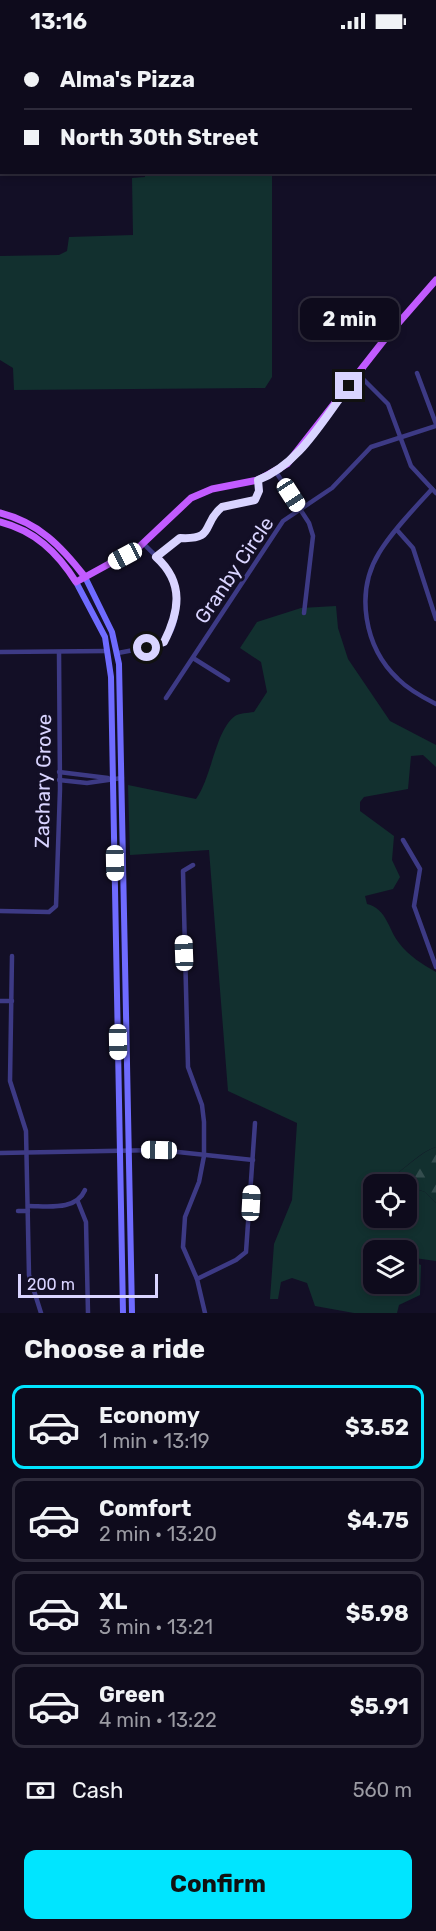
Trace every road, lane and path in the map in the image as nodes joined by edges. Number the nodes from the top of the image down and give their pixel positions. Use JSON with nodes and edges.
{"nodes":[{"id":1,"x":436,"y":280,"type":"edge"},
{"id":2,"x":417,"y":373,"type":"dead end"},
{"id":3,"x":358,"y":374,"type":"junction"},
{"id":4,"x":436,"y":425,"type":"edge"},
{"id":5,"x":401,"y":437,"type":"junction"},
{"id":6,"x":276,"y":472,"type":"junction"},
{"id":7,"x":258,"y":480,"type":"junction"},
{"id":8,"x":434,"y":491,"type":"edge"},
{"id":9,"x":300,"y":509,"type":"junction"},
{"id":10,"x":0,"y":513,"type":"edge"},
{"id":11,"x":0,"y":522,"type":"edge"},
{"id":12,"x":396,"y":530,"type":"junction"},
{"id":13,"x":143,"y":543,"type":"junction"},
{"id":14,"x":156,"y":557,"type":"junction"},
{"id":15,"x":85,"y":577,"type":"junction"},
{"id":16,"x":76,"y":582,"type":"junction"},
{"id":17,"x":304,"y":613,"type":"dead end"},
{"id":18,"x":436,"y":619,"type":"edge"},
{"id":19,"x":108,"y":651,"type":"junction"},
{"id":20,"x":0,"y":652,"type":"edge"},
{"id":21,"x":59,"y":652,"type":"junction"},
{"id":22,"x":118,"y":653,"type":"junction"},
{"id":23,"x":193,"y":658,"type":"junction"},
{"id":24,"x":228,"y":680,"type":"dead end"},
{"id":25,"x":165,"y":698,"type":"dead end"},
{"id":26,"x":436,"y":704,"type":"edge"},
{"id":27,"x":59,"y":772,"type":"junction"},
{"id":28,"x":122,"y":778,"type":"junction"},
{"id":29,"x":113,"y":779,"type":"junction"},
{"id":30,"x":60,"y":780,"type":"junction"},
{"id":31,"x":403,"y":840,"type":"dead end"},
{"id":32,"x":193,"y":865,"type":"dead end"},
{"id":33,"x":0,"y":911,"type":"edge"},
{"id":34,"x":12,"y":956,"type":"dead end"},
{"id":35,"x":436,"y":968,"type":"edge"},
{"id":36,"x":0,"y":1001,"type":"edge"},
{"id":37,"x":12,"y":1001,"type":"junction"},
{"id":38,"x":255,"y":1123,"type":"dead end"},
{"id":39,"x":120,"y":1150,"type":"junction"},
{"id":40,"x":129,"y":1150,"type":"junction"},
{"id":41,"x":27,"y":1152,"type":"junction"},
{"id":42,"x":0,"y":1153,"type":"edge"},
{"id":43,"x":204,"y":1156,"type":"junction"},
{"id":44,"x":253,"y":1160,"type":"junction"},
{"id":45,"x":85,"y":1190,"type":"dead end"},
{"id":46,"x":78,"y":1202,"type":"junction"},
{"id":47,"x":28,"y":1209,"type":"junction"},
{"id":48,"x":18,"y":1211,"type":"dead end"},
{"id":49,"x":197,"y":1279,"type":"junction"},
{"id":50,"x":41,"y":1313,"type":"edge"},
{"id":51,"x":88,"y":1313,"type":"edge"},
{"id":52,"x":123,"y":1313,"type":"edge"},
{"id":53,"x":132,"y":1313,"type":"edge"},
{"id":54,"x":205,"y":1313,"type":"edge"}],
"edges":[{"from":1,"to":3,"type":"main road"},
{"from":2,"to":4,"type":"street"},
{"from":3,"to":5,"type":"street"},
{"from":3,"to":6,"type":"main road"},
{"from":4,"to":5,"type":"street","name":"Granby Circle"},
{"from":5,"to":8,"type":"street"},
{"from":5,"to":9,"type":"street","name":"Granby Circle"},
{"from":6,"to":7,"type":"main road"},
{"from":6,"to":9,"type":"street"},
{"from":7,"to":13,"type":"main road"},
{"from":7,"to":14,"type":"street"},
{"from":8,"to":12,"type":"street"},
{"from":9,"to":17,"type":"street"},
{"from":9,"to":23,"type":"street","name":"Granby Circle"},
{"from":10,"to":15,"type":"main road"},
{"from":11,"to":16,"type":"main road"},
{"from":12,"to":18,"type":"street"},
{"from":12,"to":26,"type":"street"},
{"from":13,"to":14,"type":"street"},
{"from":13,"to":15,"type":"main road"},
{"from":14,"to":22,"type":"street"},
{"from":15,"to":16,"type":"main road"},
{"from":15,"to":22,"type":"main road"},
{"from":16,"to":19,"type":"main road"},
{"from":19,"to":21,"type":"street"},
{"from":19,"to":29,"type":"main road"},
{"from":20,"to":21,"type":"street"},
{"from":21,"to":27,"type":"street","name":"Zachary Grove"},
{"from":22,"to":28,"type":"main road"},
{"from":23,"to":24,"type":"street"},
{"from":23,"to":25,"type":"street","name":"Granby Circle"},
{"from":27,"to":29,"type":"street"},
{"from":27,"to":30,"type":"street","name":"Zachary Grove"},
{"from":28,"to":29,"type":"street"},
{"from":28,"to":40,"type":"main road"},
{"from":29,"to":30,"type":"street"},
{"from":29,"to":39,"type":"main road"},
{"from":30,"to":33,"type":"street","name":"Zachary Grove"},
{"from":31,"to":35,"type":"street"},
{"from":32,"to":43,"type":"street"},
{"from":34,"to":37,"type":"street"},
{"from":36,"to":37,"type":"street"},
{"from":37,"to":41,"type":"street"},
{"from":38,"to":44,"type":"street"},
{"from":39,"to":40,"type":"street"},
{"from":39,"to":41,"type":"street"},
{"from":39,"to":52,"type":"main road"},
{"from":40,"to":43,"type":"street"},
{"from":40,"to":53,"type":"main road"},
{"from":41,"to":42,"type":"street"},
{"from":41,"to":47,"type":"street"},
{"from":43,"to":44,"type":"street"},
{"from":43,"to":49,"type":"street"},
{"from":44,"to":49,"type":"street"},
{"from":45,"to":46,"type":"street"},
{"from":46,"to":47,"type":"street"},
{"from":46,"to":51,"type":"street"},
{"from":47,"to":48,"type":"street"},
{"from":47,"to":50,"type":"street"},
{"from":49,"to":54,"type":"street"}]}
